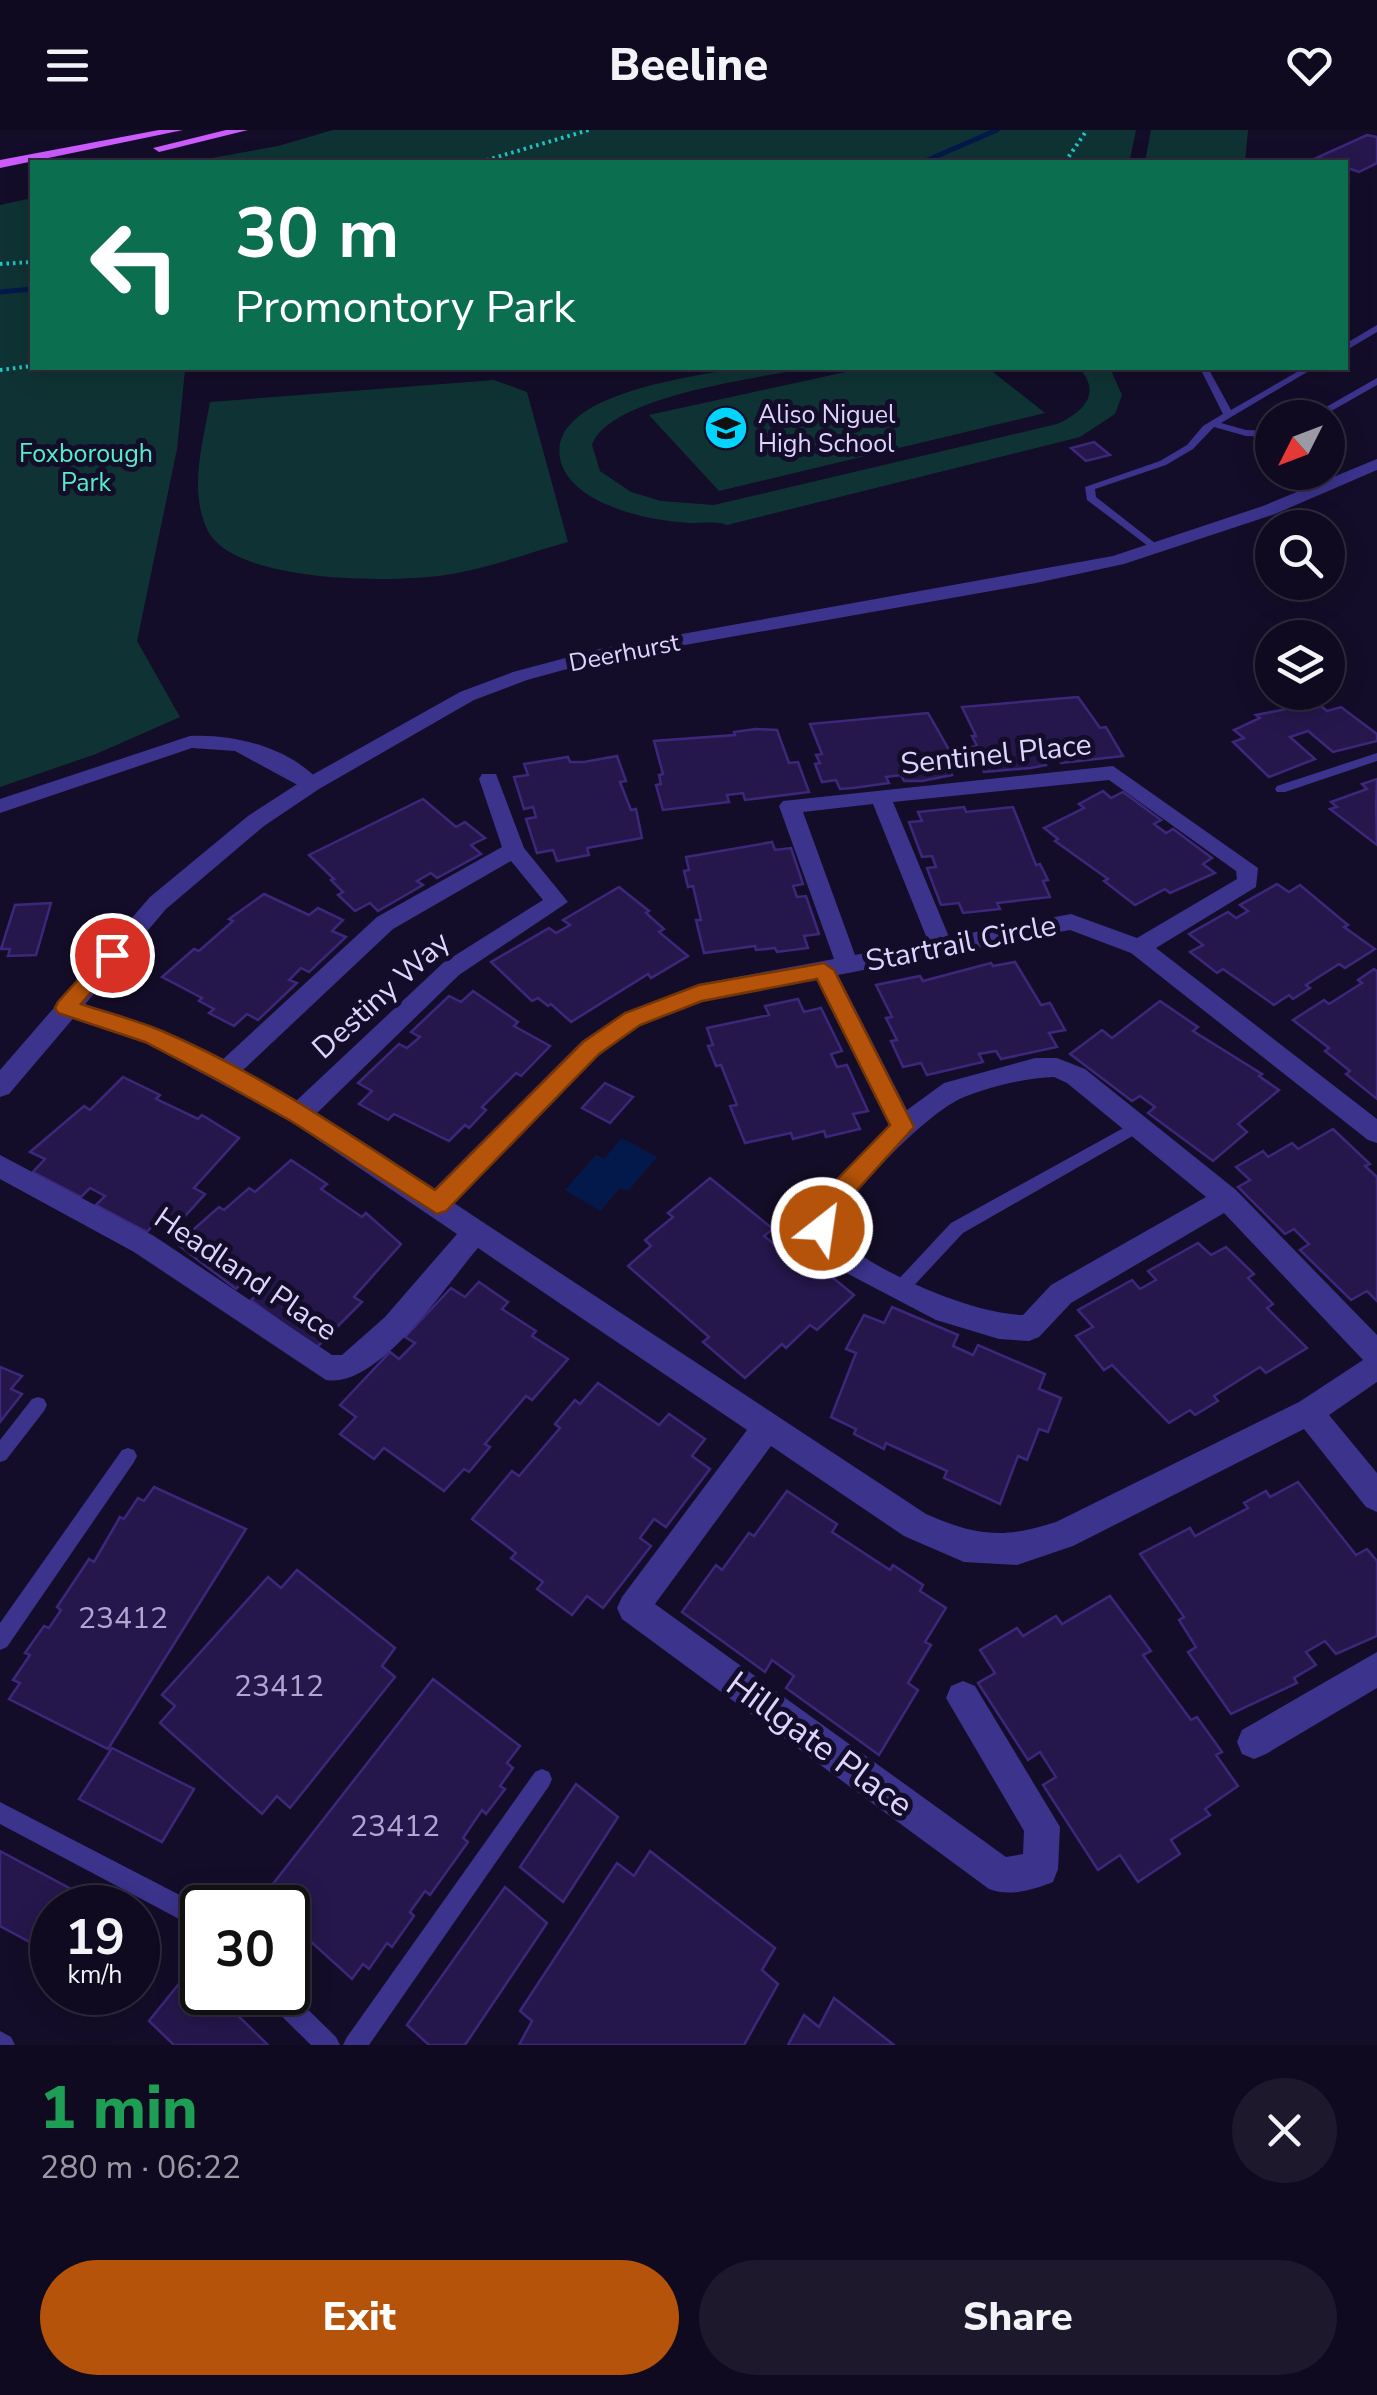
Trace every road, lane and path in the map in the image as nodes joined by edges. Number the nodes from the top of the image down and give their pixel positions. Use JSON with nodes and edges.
{"nodes":[{"id":1,"x":176,"y":130,"type":"edge"},
{"id":2,"x":242,"y":130,"type":"edge"},
{"id":3,"x":589,"y":130,"type":"edge"},
{"id":4,"x":1087,"y":130,"type":"edge"},
{"id":5,"x":214,"y":133,"type":"edge"},
{"id":6,"x":94,"y":160,"type":"edge"},
{"id":7,"x":487,"y":160,"type":"edge"},
{"id":8,"x":1067,"y":160,"type":"edge"},
{"id":9,"x":0,"y":164,"type":"edge"},
{"id":10,"x":30,"y":172,"type":"edge"},
{"id":11,"x":0,"y":178,"type":"edge"},
{"id":12,"x":30,"y":262,"type":"edge"},
{"id":13,"x":0,"y":264,"type":"edge"},
{"id":14,"x":1377,"y":328,"type":"edge"},
{"id":15,"x":1348,"y":344,"type":"edge"},
{"id":16,"x":30,"y":366,"type":"edge"},
{"id":17,"x":0,"y":370,"type":"edge"},
{"id":18,"x":1205,"y":370,"type":"edge"},
{"id":19,"x":1306,"y":370,"type":"edge"},
{"id":20,"x":1377,"y":381,"type":"edge"},
{"id":21,"x":1343,"y":400,"type":"edge"},
{"id":22,"x":1228,"y":414,"type":"junction"},
{"id":23,"x":1213,"y":424,"type":"junction"},
{"id":24,"x":1255,"y":434,"type":"edge"},
{"id":25,"x":1377,"y":464,"type":"edge"},
{"id":26,"x":1156,"y":550,"type":"junction"},
{"id":27,"x":1377,"y":757,"type":"edge"},
{"id":28,"x":489,"y":779,"type":"dead end"},
{"id":29,"x":312,"y":784,"type":"junction"},
{"id":30,"x":1281,"y":789,"type":"dead end"},
{"id":31,"x":880,"y":796,"type":"junction"},
{"id":32,"x":0,"y":806,"type":"edge"},
{"id":33,"x":514,"y":850,"type":"junction"},
{"id":34,"x":1140,"y":946,"type":"junction"},
{"id":35,"x":942,"y":947,"type":"junction"},
{"id":36,"x":836,"y":968,"type":"junction"},
{"id":37,"x":66,"y":1008,"type":"junction"},
{"id":38,"x":224,"y":1073,"type":"junction"},
{"id":39,"x":0,"y":1087,"type":"edge"},
{"id":40,"x":299,"y":1114,"type":"junction"},
{"id":41,"x":1138,"y":1126,"type":"junction"},
{"id":42,"x":902,"y":1127,"type":"junction"},
{"id":43,"x":1377,"y":1134,"type":"edge"},
{"id":44,"x":0,"y":1166,"type":"edge"},
{"id":45,"x":1227,"y":1198,"type":"junction"},
{"id":46,"x":437,"y":1204,"type":"junction"},
{"id":47,"x":474,"y":1233,"type":"junction"},
{"id":48,"x":901,"y":1288,"type":"junction"},
{"id":49,"x":1377,"y":1355,"type":"edge"},
{"id":50,"x":1377,"y":1366,"type":"edge"},
{"id":51,"x":38,"y":1405,"type":"dead end"},
{"id":52,"x":1309,"y":1412,"type":"junction"},
{"id":53,"x":766,"y":1428,"type":"junction"},
{"id":54,"x":0,"y":1454,"type":"edge"},
{"id":55,"x":128,"y":1456,"type":"dead end"},
{"id":56,"x":1377,"y":1497,"type":"edge"},
{"id":57,"x":0,"y":1640,"type":"edge"},
{"id":58,"x":1377,"y":1669,"type":"edge"},
{"id":59,"x":962,"y":1698,"type":"dead end"},
{"id":60,"x":1254,"y":1742,"type":"dead end"},
{"id":61,"x":542,"y":1779,"type":"dead end"},
{"id":62,"x":0,"y":1813,"type":"edge"},
{"id":63,"x":180,"y":1908,"type":"edge"},
{"id":64,"x":297,"y":2015,"type":"edge"},
{"id":65,"x":328,"y":2045,"type":"edge"},
{"id":66,"x":354,"y":2045,"type":"edge"}],
"edges":[{"from":1,"to":9,"type":"main road"},
{"from":2,"to":5,"type":"main road"},
{"from":3,"to":7,"type":"path"},
{"from":4,"to":8,"type":"path"},
{"from":5,"to":6,"type":"main road"},
{"from":10,"to":11,"type":"main road"},
{"from":12,"to":13,"type":"path"},
{"from":14,"to":15,"type":"lane"},
{"from":16,"to":17,"type":"path"},
{"from":18,"to":22,"type":"lane"},
{"from":19,"to":22,"type":"lane"},
{"from":20,"to":21,"type":"lane"},
{"from":22,"to":23,"type":"lane"},
{"from":23,"to":24,"type":"lane"},
{"from":23,"to":26,"type":"lane"},
{"from":25,"to":26,"type":"street","name":"Deerhurst"},
{"from":26,"to":29,"type":"street","name":"Deerhurst"},
{"from":27,"to":30,"type":"lane"},
{"from":28,"to":33,"type":"street","name":"Destiny Way"},
{"from":29,"to":32,"type":"street"},
{"from":29,"to":37,"type":"street","name":"Deerhurst"},
{"from":31,"to":34,"type":"street","name":"Sentinel Place"},
{"from":31,"to":35,"type":"street","name":"Sentinel Place"},
{"from":31,"to":36,"type":"street","name":"Sentinel Place"},
{"from":33,"to":38,"type":"street","name":"Destiny Way"},
{"from":33,"to":40,"type":"street","name":"Destiny Way"},
{"from":34,"to":35,"type":"street","name":"Startrail Circle"},
{"from":34,"to":43,"type":"street","name":"Startrail Circle"},
{"from":35,"to":36,"type":"street","name":"Startrail Circle"},
{"from":36,"to":42,"type":"street"},
{"from":36,"to":46,"type":"street","name":"Startrail Circle"},
{"from":37,"to":38,"type":"street"},
{"from":37,"to":39,"type":"street","name":"Deerhurst"},
{"from":38,"to":40,"type":"street"},
{"from":40,"to":46,"type":"street"},
{"from":41,"to":42,"type":"street"},
{"from":41,"to":45,"type":"street"},
{"from":41,"to":48,"type":"lane"},
{"from":42,"to":48,"type":"street"},
{"from":44,"to":47,"type":"street","name":"Headland Place"},
{"from":45,"to":48,"type":"street"},
{"from":45,"to":49,"type":"street"},
{"from":46,"to":47,"type":"street"},
{"from":47,"to":53,"type":"street"},
{"from":50,"to":52,"type":"street"},
{"from":51,"to":54,"type":"lane"},
{"from":52,"to":53,"type":"street"},
{"from":52,"to":56,"type":"street"},
{"from":53,"to":59,"type":"street","name":"Hillgate Place"},
{"from":55,"to":57,"type":"lane"},
{"from":58,"to":60,"type":"street"},
{"from":61,"to":66,"type":"lane"},
{"from":62,"to":63,"type":"lane"},
{"from":64,"to":65,"type":"lane"}]}
